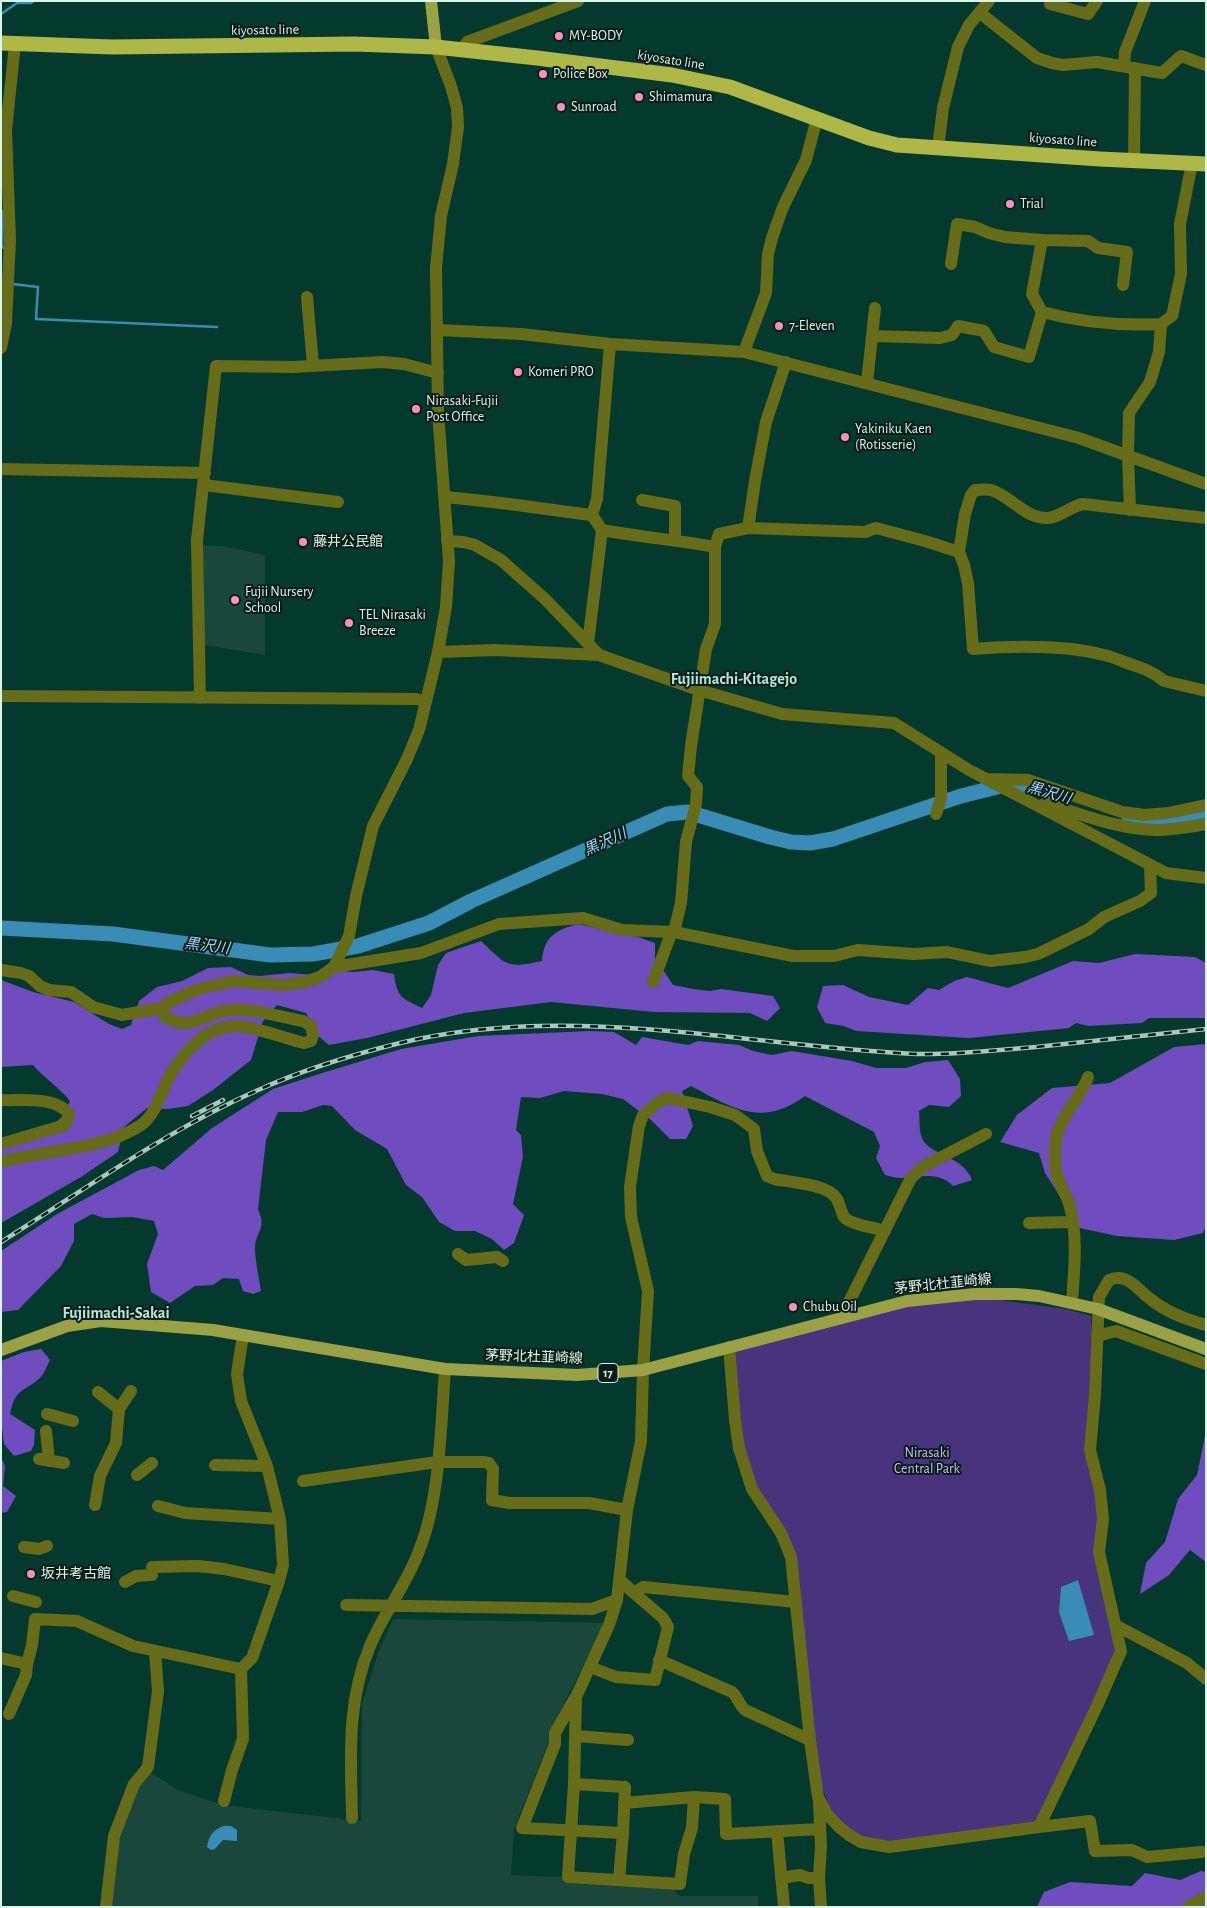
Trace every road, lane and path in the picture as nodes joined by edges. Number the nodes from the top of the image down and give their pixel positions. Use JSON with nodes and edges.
{"nodes":[{"id":1,"x":430,"y":1,"type":"edge"},
{"id":2,"x":578,"y":1,"type":"edge"},
{"id":3,"x":989,"y":1,"type":"edge"},
{"id":4,"x":1097,"y":1,"type":"edge"},
{"id":5,"x":1145,"y":1,"type":"edge"},
{"id":6,"x":1050,"y":4,"type":"dead end"},
{"id":7,"x":980,"y":13,"type":"junction"},
{"id":8,"x":8,"y":44,"type":"edge"},
{"id":9,"x":436,"y":47,"type":"junction"},
{"id":10,"x":463,"y":50,"type":"junction"},
{"id":11,"x":1206,"y":65,"type":"edge"},
{"id":12,"x":1130,"y":67,"type":"junction"},
{"id":13,"x":817,"y":118,"type":"junction"},
{"id":14,"x":938,"y":148,"type":"junction"},
{"id":15,"x":1134,"y":160,"type":"junction"},
{"id":16,"x":1199,"y":163,"type":"edge"},
{"id":17,"x":1042,"y":240,"type":"junction"},
{"id":18,"x":951,"y":264,"type":"dead end"},
{"id":19,"x":1123,"y":285,"type":"dead end"},
{"id":20,"x":306,"y":297,"type":"dead end"},
{"id":21,"x":875,"y":308,"type":"dead end"},
{"id":22,"x":1042,"y":312,"type":"junction"},
{"id":23,"x":1161,"y":324,"type":"junction"},
{"id":24,"x":438,"y":330,"type":"junction"},
{"id":25,"x":873,"y":336,"type":"junction"},
{"id":26,"x":610,"y":344,"type":"junction"},
{"id":27,"x":1,"y":348,"type":"edge"},
{"id":28,"x":744,"y":352,"type":"junction"},
{"id":29,"x":786,"y":362,"type":"junction"},
{"id":30,"x":313,"y":365,"type":"junction"},
{"id":31,"x":438,"y":373,"type":"junction"},
{"id":32,"x":867,"y":383,"type":"junction"},
{"id":33,"x":1128,"y":455,"type":"junction"},
{"id":34,"x":1,"y":469,"type":"edge"},
{"id":35,"x":204,"y":479,"type":"junction"},
{"id":36,"x":1206,"y":484,"type":"edge"},
{"id":37,"x":444,"y":496,"type":"junction"},
{"id":38,"x":642,"y":500,"type":"dead end"},
{"id":39,"x":338,"y":502,"type":"dead end"},
{"id":40,"x":1130,"y":510,"type":"junction"},
{"id":41,"x":592,"y":515,"type":"junction"},
{"id":42,"x":1206,"y":518,"type":"edge"},
{"id":43,"x":748,"y":528,"type":"junction"},
{"id":44,"x":602,"y":530,"type":"junction"},
{"id":45,"x":676,"y":540,"type":"junction"},
{"id":46,"x":448,"y":541,"type":"junction"},
{"id":47,"x":715,"y":547,"type":"junction"},
{"id":48,"x":958,"y":552,"type":"junction"},
{"id":49,"x":588,"y":643,"type":"junction"},
{"id":50,"x":438,"y":652,"type":"junction"},
{"id":51,"x":599,"y":655,"type":"junction"},
{"id":52,"x":699,"y":690,"type":"junction"},
{"id":53,"x":1206,"y":691,"type":"edge"},
{"id":54,"x":1,"y":696,"type":"edge"},
{"id":55,"x":200,"y":698,"type":"junction"},
{"id":56,"x":426,"y":701,"type":"junction"},
{"id":57,"x":941,"y":753,"type":"junction"},
{"id":58,"x":989,"y":780,"type":"junction"},
{"id":59,"x":1028,"y":800,"type":"junction"},
{"id":60,"x":1206,"y":805,"type":"edge"},
{"id":61,"x":938,"y":807,"type":"dead end"},
{"id":62,"x":1206,"y":824,"type":"edge"},
{"id":63,"x":1150,"y":865,"type":"junction"},
{"id":64,"x":1206,"y":878,"type":"edge"},
{"id":65,"x":673,"y":932,"type":"junction"},
{"id":66,"x":337,"y":961,"type":"junction"},
{"id":67,"x":1,"y":970,"type":"edge"},
{"id":68,"x":653,"y":982,"type":"dead end"},
{"id":69,"x":162,"y":1008,"type":"junction"},
{"id":70,"x":1088,"y":1077,"type":"dead end"},
{"id":71,"x":1,"y":1100,"type":"edge"},
{"id":72,"x":986,"y":1134,"type":"dead end"},
{"id":73,"x":1,"y":1144,"type":"edge"},
{"id":74,"x":1,"y":1162,"type":"edge"},
{"id":75,"x":1072,"y":1222,"type":"junction"},
{"id":76,"x":1029,"y":1223,"type":"dead end"},
{"id":77,"x":885,"y":1231,"type":"junction"},
{"id":78,"x":458,"y":1254,"type":"dead end"},
{"id":79,"x":503,"y":1261,"type":"dead end"},
{"id":80,"x":1072,"y":1302,"type":"junction"},
{"id":81,"x":1098,"y":1309,"type":"junction"},
{"id":82,"x":847,"y":1316,"type":"junction"},
{"id":83,"x":1206,"y":1325,"type":"edge"},
{"id":84,"x":243,"y":1335,"type":"junction"},
{"id":85,"x":1097,"y":1336,"type":"junction"},
{"id":86,"x":729,"y":1347,"type":"junction"},
{"id":87,"x":1206,"y":1349,"type":"edge"},
{"id":88,"x":1,"y":1350,"type":"edge"},
{"id":89,"x":1206,"y":1364,"type":"edge"},
{"id":90,"x":445,"y":1369,"type":"junction"},
{"id":91,"x":643,"y":1370,"type":"junction"},
{"id":92,"x":131,"y":1391,"type":"dead end"},
{"id":93,"x":98,"y":1392,"type":"dead end"},
{"id":94,"x":119,"y":1409,"type":"junction"},
{"id":95,"x":47,"y":1414,"type":"dead end"},
{"id":96,"x":73,"y":1421,"type":"dead end"},
{"id":97,"x":46,"y":1431,"type":"dead end"},
{"id":98,"x":437,"y":1462,"type":"junction"},
{"id":99,"x":64,"y":1463,"type":"dead end"},
{"id":100,"x":152,"y":1463,"type":"dead end"},
{"id":101,"x":215,"y":1465,"type":"dead end"},
{"id":102,"x":267,"y":1466,"type":"junction"},
{"id":103,"x":137,"y":1475,"type":"dead end"},
{"id":104,"x":303,"y":1481,"type":"dead end"},
{"id":105,"x":95,"y":1505,"type":"dead end"},
{"id":106,"x":158,"y":1506,"type":"dead end"},
{"id":107,"x":627,"y":1510,"type":"junction"},
{"id":108,"x":280,"y":1518,"type":"junction"},
{"id":109,"x":47,"y":1546,"type":"dead end"},
{"id":110,"x":24,"y":1547,"type":"dead end"},
{"id":111,"x":620,"y":1580,"type":"junction"},
{"id":112,"x":279,"y":1581,"type":"junction"},
{"id":113,"x":125,"y":1582,"type":"dead end"},
{"id":114,"x":634,"y":1593,"type":"junction"},
{"id":115,"x":13,"y":1596,"type":"dead end"},
{"id":116,"x":617,"y":1600,"type":"junction"},
{"id":117,"x":36,"y":1602,"type":"dead end"},
{"id":118,"x":796,"y":1602,"type":"junction"},
{"id":119,"x":346,"y":1605,"type":"dead end"},
{"id":120,"x":390,"y":1606,"type":"junction"},
{"id":121,"x":1116,"y":1626,"type":"junction"},
{"id":122,"x":155,"y":1651,"type":"junction"},
{"id":123,"x":1,"y":1658,"type":"edge"},
{"id":124,"x":659,"y":1660,"type":"junction"},
{"id":125,"x":27,"y":1664,"type":"junction"},
{"id":126,"x":590,"y":1667,"type":"junction"},
{"id":127,"x":241,"y":1669,"type":"junction"},
{"id":128,"x":1206,"y":1679,"type":"edge"},
{"id":129,"x":576,"y":1697,"type":"junction"},
{"id":130,"x":10,"y":1714,"type":"dead end"},
{"id":131,"x":575,"y":1736,"type":"junction"},
{"id":132,"x":628,"y":1740,"type":"dead end"},
{"id":133,"x":810,"y":1740,"type":"junction"},
{"id":134,"x":574,"y":1784,"type":"junction"},
{"id":135,"x":694,"y":1797,"type":"junction"},
{"id":136,"x":818,"y":1797,"type":"junction"},
{"id":137,"x":224,"y":1801,"type":"dead end"},
{"id":138,"x":624,"y":1803,"type":"junction"},
{"id":139,"x":352,"y":1818,"type":"dead end"},
{"id":140,"x":1045,"y":1822,"type":"junction"},
{"id":141,"x":820,"y":1829,"type":"junction"},
{"id":142,"x":571,"y":1831,"type":"junction"},
{"id":143,"x":777,"y":1832,"type":"junction"},
{"id":144,"x":623,"y":1833,"type":"junction"},
{"id":145,"x":1202,"y":1852,"type":"dead end"},
{"id":146,"x":781,"y":1878,"type":"junction"},
{"id":147,"x":819,"y":1878,"type":"junction"},
{"id":148,"x":619,"y":1880,"type":"junction"},
{"id":149,"x":1206,"y":1897,"type":"edge"},
{"id":150,"x":106,"y":1907,"type":"edge"},
{"id":151,"x":784,"y":1907,"type":"edge"},
{"id":152,"x":821,"y":1907,"type":"edge"},
{"id":153,"x":1188,"y":1907,"type":"edge"}],
"edges":[{"from":1,"to":9,"type":"main road"},
{"from":2,"to":10,"type":"street"},
{"from":3,"to":7,"type":"street"},
{"from":4,"to":6,"type":"street"},
{"from":5,"to":12,"type":"street"},
{"from":7,"to":12,"type":"street"},
{"from":7,"to":14,"type":"street"},
{"from":8,"to":9,"type":"highway","name":"kiyosato line"},
{"from":8,"to":27,"type":"street"},
{"from":9,"to":10,"type":"highway","name":"kiyosato line"},
{"from":9,"to":24,"type":"street"},
{"from":10,"to":13,"type":"highway","name":"kiyosato line"},
{"from":11,"to":12,"type":"street"},
{"from":12,"to":15,"type":"street"},
{"from":13,"to":14,"type":"highway","name":"kiyosato line"},
{"from":13,"to":28,"type":"street"},
{"from":14,"to":15,"type":"highway","name":"kiyosato line"},
{"from":15,"to":16,"type":"highway","name":"kiyosato line"},
{"from":16,"to":23,"type":"street"},
{"from":17,"to":18,"type":"street"},
{"from":17,"to":19,"type":"street"},
{"from":17,"to":22,"type":"street"},
{"from":20,"to":30,"type":"street"},
{"from":21,"to":25,"type":"street"},
{"from":22,"to":23,"type":"street"},
{"from":22,"to":25,"type":"street"},
{"from":23,"to":33,"type":"street"},
{"from":24,"to":26,"type":"street"},
{"from":24,"to":31,"type":"street"},
{"from":25,"to":32,"type":"street"},
{"from":26,"to":28,"type":"street"},
{"from":26,"to":41,"type":"street"},
{"from":28,"to":29,"type":"street"},
{"from":29,"to":32,"type":"street"},
{"from":29,"to":43,"type":"street"},
{"from":30,"to":31,"type":"street"},
{"from":30,"to":35,"type":"street"},
{"from":31,"to":37,"type":"street"},
{"from":32,"to":33,"type":"street"},
{"from":33,"to":36,"type":"street"},
{"from":33,"to":40,"type":"street"},
{"from":34,"to":35,"type":"street"},
{"from":35,"to":39,"type":"street"},
{"from":35,"to":55,"type":"street"},
{"from":37,"to":41,"type":"street"},
{"from":37,"to":46,"type":"street"},
{"from":38,"to":45,"type":"street"},
{"from":40,"to":42,"type":"street"},
{"from":40,"to":48,"type":"street"},
{"from":41,"to":44,"type":"street"},
{"from":43,"to":47,"type":"street"},
{"from":43,"to":48,"type":"street"},
{"from":44,"to":45,"type":"street"},
{"from":44,"to":49,"type":"street"},
{"from":45,"to":47,"type":"street"},
{"from":46,"to":49,"type":"street"},
{"from":46,"to":50,"type":"street"},
{"from":47,"to":52,"type":"street"},
{"from":48,"to":53,"type":"street"},
{"from":49,"to":51,"type":"street"},
{"from":50,"to":51,"type":"street"},
{"from":50,"to":56,"type":"street"},
{"from":51,"to":52,"type":"street"},
{"from":52,"to":57,"type":"street"},
{"from":52,"to":65,"type":"street"},
{"from":54,"to":55,"type":"street"},
{"from":55,"to":56,"type":"street"},
{"from":56,"to":66,"type":"street"},
{"from":57,"to":58,"type":"street"},
{"from":57,"to":61,"type":"street"},
{"from":58,"to":59,"type":"street"},
{"from":58,"to":60,"type":"street"},
{"from":59,"to":62,"type":"street"},
{"from":59,"to":63,"type":"street"},
{"from":63,"to":64,"type":"street"},
{"from":63,"to":65,"type":"street"},
{"from":65,"to":66,"type":"street"},
{"from":65,"to":68,"type":"street"},
{"from":66,"to":69,"type":"street"},
{"from":67,"to":69,"type":"street"},
{"from":69,"to":74,"type":"street"},
{"from":70,"to":75,"type":"street"},
{"from":71,"to":73,"type":"street"},
{"from":72,"to":77,"type":"street"},
{"from":75,"to":76,"type":"street"},
{"from":75,"to":80,"type":"street"},
{"from":77,"to":82,"type":"street"},
{"from":77,"to":91,"type":"street"},
{"from":78,"to":79,"type":"street"},
{"from":80,"to":81,"type":"main road","name":"茅野北杜韮崎線","number":"17"},
{"from":80,"to":82,"type":"main road","name":"茅野北杜韮崎線","number":"17"},
{"from":81,"to":83,"type":"street"},
{"from":81,"to":85,"type":"street"},
{"from":81,"to":87,"type":"main road","name":"茅野北杜韮崎線","number":"17"},
{"from":82,"to":86,"type":"main road","name":"茅野北杜韮崎線","number":"17"},
{"from":84,"to":88,"type":"main road","name":"茅野北杜韮崎線","number":"17"},
{"from":84,"to":90,"type":"main road","name":"茅野北杜韮崎線","number":"17"},
{"from":84,"to":102,"type":"street"},
{"from":85,"to":89,"type":"street"},
{"from":85,"to":121,"type":"street"},
{"from":86,"to":91,"type":"main road","name":"茅野北杜韮崎線","number":"17"},
{"from":86,"to":118,"type":"street"},
{"from":90,"to":91,"type":"main road","name":"茅野北杜韮崎線","number":"17"},
{"from":90,"to":98,"type":"street"},
{"from":91,"to":107,"type":"street"},
{"from":92,"to":94,"type":"street"},
{"from":93,"to":94,"type":"street"},
{"from":94,"to":105,"type":"street"},
{"from":95,"to":96,"type":"street"},
{"from":97,"to":99,"type":"street"},
{"from":98,"to":104,"type":"street"},
{"from":98,"to":107,"type":"street"},
{"from":98,"to":120,"type":"street"},
{"from":100,"to":103,"type":"street"},
{"from":101,"to":102,"type":"street"},
{"from":102,"to":108,"type":"street"},
{"from":106,"to":108,"type":"street"},
{"from":107,"to":111,"type":"street"},
{"from":108,"to":112,"type":"street"},
{"from":109,"to":110,"type":"street"},
{"from":111,"to":114,"type":"street"},
{"from":111,"to":116,"type":"street"},
{"from":112,"to":113,"type":"street"},
{"from":112,"to":127,"type":"street"},
{"from":114,"to":118,"type":"street"},
{"from":114,"to":124,"type":"street"},
{"from":115,"to":117,"type":"street"},
{"from":116,"to":120,"type":"street"},
{"from":116,"to":126,"type":"street"},
{"from":118,"to":133,"type":"street"},
{"from":119,"to":120,"type":"street"},
{"from":120,"to":139,"type":"street"},
{"from":121,"to":128,"type":"street"},
{"from":121,"to":140,"type":"street"},
{"from":122,"to":125,"type":"street"},
{"from":122,"to":127,"type":"street"},
{"from":122,"to":150,"type":"street"},
{"from":123,"to":125,"type":"street"},
{"from":124,"to":126,"type":"street"},
{"from":124,"to":133,"type":"street"},
{"from":125,"to":130,"type":"street"},
{"from":126,"to":129,"type":"street"},
{"from":127,"to":137,"type":"street"},
{"from":129,"to":131,"type":"street"},
{"from":129,"to":142,"type":"street"},
{"from":131,"to":132,"type":"street"},
{"from":131,"to":134,"type":"street"},
{"from":133,"to":136,"type":"street"},
{"from":134,"to":138,"type":"street"},
{"from":134,"to":142,"type":"street"},
{"from":135,"to":138,"type":"street"},
{"from":135,"to":143,"type":"street"},
{"from":135,"to":148,"type":"street"},
{"from":136,"to":140,"type":"street"},
{"from":136,"to":141,"type":"street"},
{"from":138,"to":144,"type":"street"},
{"from":140,"to":145,"type":"street"},
{"from":141,"to":143,"type":"street"},
{"from":141,"to":147,"type":"street"},
{"from":142,"to":144,"type":"street"},
{"from":142,"to":148,"type":"street"},
{"from":143,"to":146,"type":"street"},
{"from":144,"to":148,"type":"street"},
{"from":146,"to":147,"type":"street"},
{"from":146,"to":151,"type":"street"},
{"from":147,"to":152,"type":"street"},
{"from":149,"to":153,"type":"street"}]}
